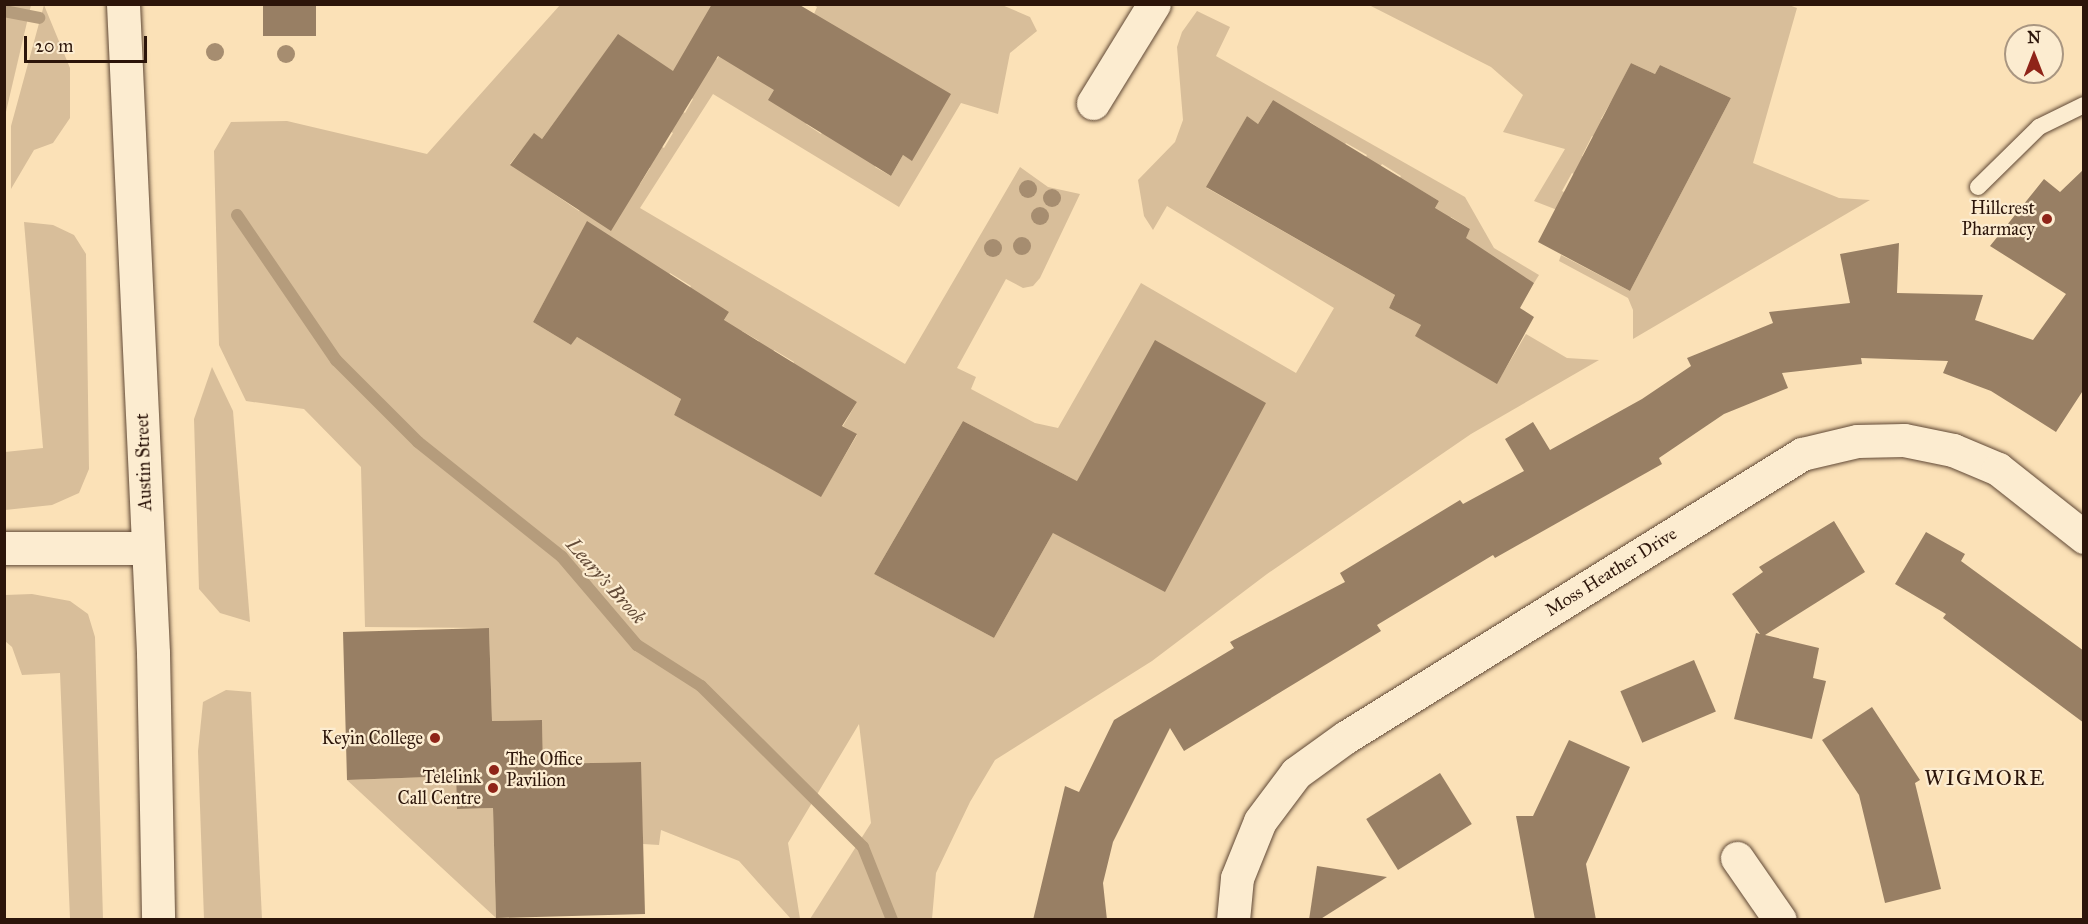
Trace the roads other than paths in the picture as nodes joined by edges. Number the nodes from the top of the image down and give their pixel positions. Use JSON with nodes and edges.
{"nodes":[{"id":1,"x":123,"y":4,"type":"edge"},
{"id":2,"x":1154,"y":4,"type":"edge"},
{"id":3,"x":1093,"y":103,"type":"dead end"},
{"id":4,"x":2084,"y":105,"type":"edge"},
{"id":5,"x":1978,"y":187,"type":"dead end"},
{"id":6,"x":2084,"y":537,"type":"edge"},
{"id":7,"x":4,"y":548,"type":"edge"},
{"id":8,"x":148,"y":548,"type":"junction"},
{"id":9,"x":1737,"y":858,"type":"dead end"},
{"id":10,"x":158,"y":920,"type":"edge"},
{"id":11,"x":1233,"y":920,"type":"edge"},
{"id":12,"x":1780,"y":920,"type":"edge"}],
"edges":[{"from":1,"to":8,"type":"street","name":"Austin Street"},
{"from":2,"to":3,"type":"street"},
{"from":4,"to":5,"type":"lane"},
{"from":6,"to":11,"type":"street","name":"Moss Heather Drive"},
{"from":7,"to":8,"type":"street"},
{"from":8,"to":10,"type":"street","name":"Austin Street"},
{"from":9,"to":12,"type":"street"}]}
